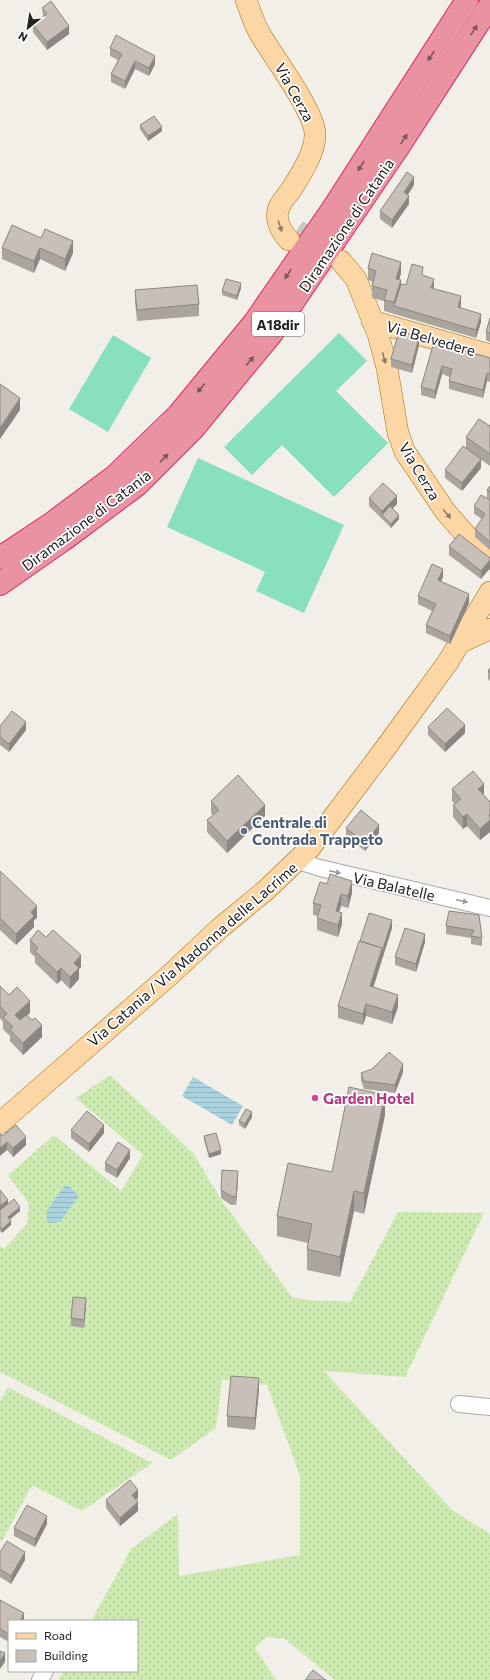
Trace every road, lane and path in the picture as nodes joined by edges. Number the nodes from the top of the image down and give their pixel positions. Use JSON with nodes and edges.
{"nodes":[{"id":1,"x":246,"y":0,"type":"edge"},
{"id":2,"x":467,"y":0,"type":"edge"},
{"id":3,"x":490,"y":5,"type":"edge"},
{"id":4,"x":293,"y":235,"type":"dead end"},
{"id":5,"x":336,"y":265,"type":"tunnel mouth"},
{"id":6,"x":372,"y":320,"type":"junction"},
{"id":7,"x":490,"y":355,"type":"edge"},
{"id":8,"x":0,"y":558,"type":"edge"},
{"id":9,"x":490,"y":558,"type":"edge"},
{"id":10,"x":0,"y":584,"type":"edge"},
{"id":11,"x":490,"y":594,"type":"edge"},
{"id":12,"x":490,"y":629,"type":"edge"},
{"id":13,"x":459,"y":643,"type":"junction"},
{"id":14,"x":298,"y":861,"type":"junction"},
{"id":15,"x":490,"y":908,"type":"edge"},
{"id":16,"x":0,"y":1123,"type":"edge"},
{"id":17,"x":458,"y":1404,"type":"dead end"},
{"id":18,"x":490,"y":1407,"type":"edge"}],
"edges":[{"from":1,"to":4,"type":"main road","name":"Via Cerza"},
{"from":2,"to":8,"type":"highway","name":"Diramazione di Catania","number":"A18dir","one_way":true},
{"from":10,"to":3,"type":"highway","name":"Diramazione di Catania","number":"A18dir","one_way":true},
{"from":5,"to":6,"type":"main road","name":"Via Cerza"},
{"from":6,"to":7,"type":"main road","name":"Via Belvedere"},
{"from":6,"to":9,"type":"main road","name":"Via Cerza","one_way":true},
{"from":11,"to":13,"type":"main road","name":"Via Catania / Via Madonna delle Lacrime"},
{"from":12,"to":13,"type":"main road"},
{"from":13,"to":14,"type":"main road","name":"Via Catania / Via Madonna delle Lacrime"},
{"from":14,"to":15,"type":"street","name":"Via Balatelle","one_way":true},
{"from":14,"to":16,"type":"main road","name":"Via Catania / Via Madonna delle Lacrime"},
{"from":17,"to":18,"type":"street"}]}
